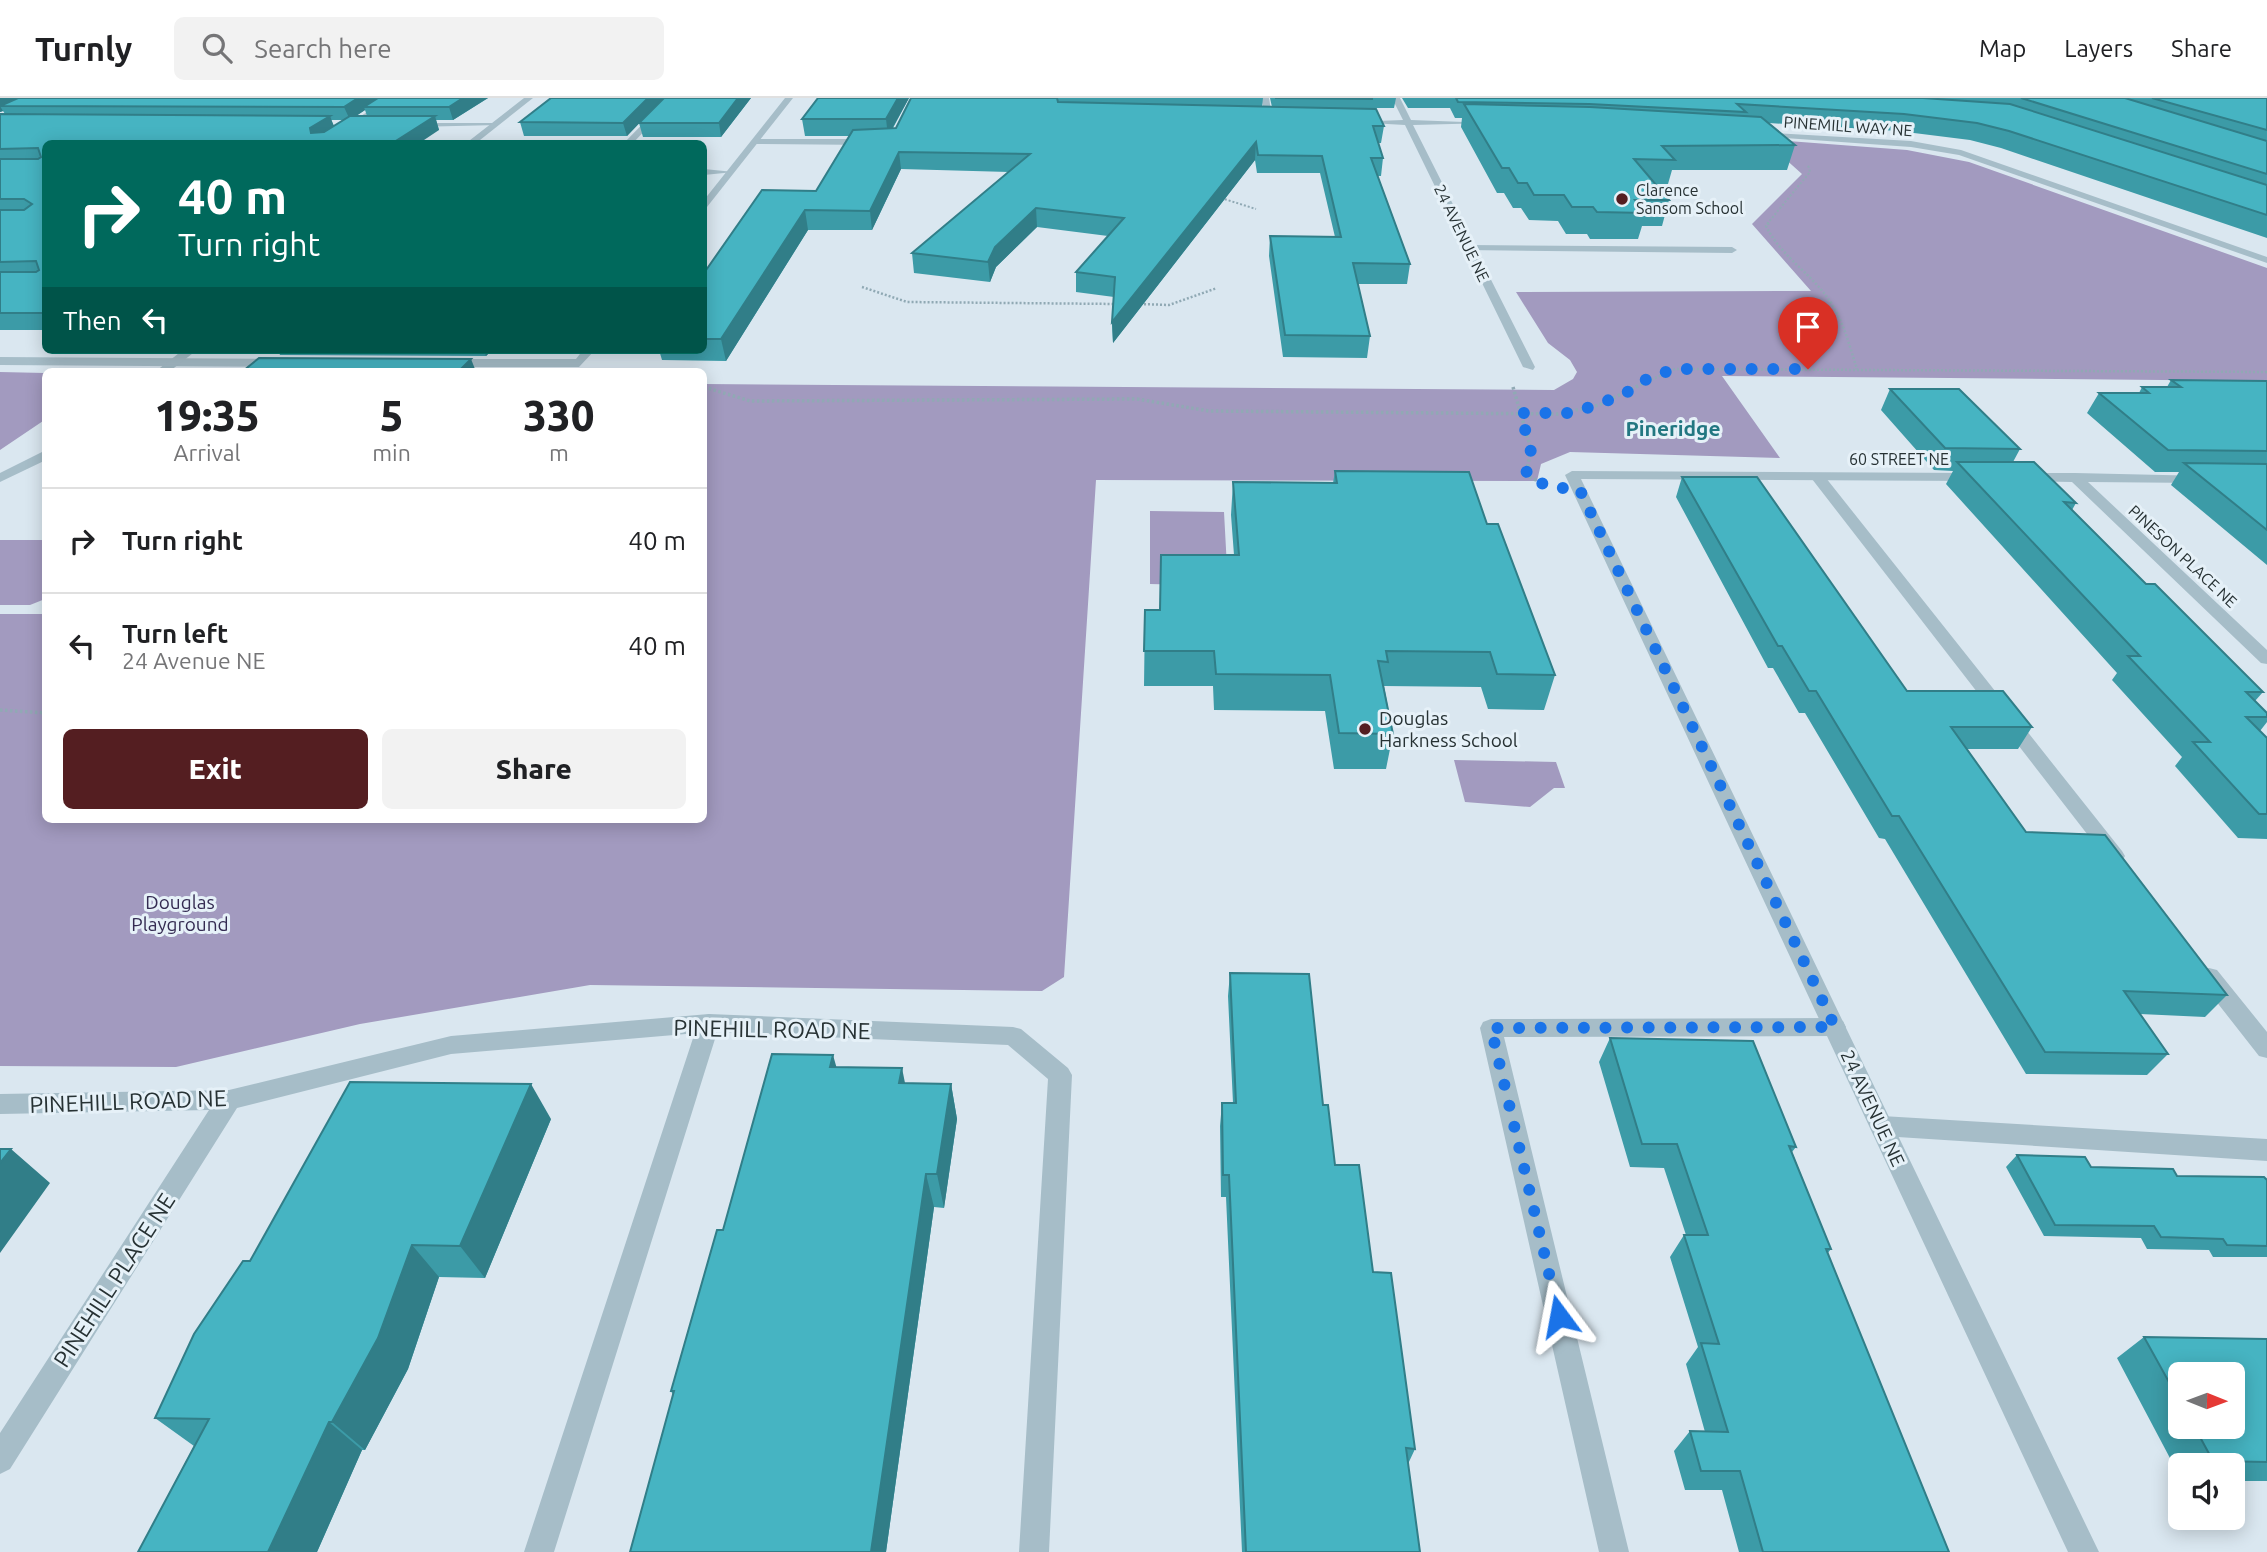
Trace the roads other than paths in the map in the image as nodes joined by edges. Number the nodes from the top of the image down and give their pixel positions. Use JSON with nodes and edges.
{"nodes":[{"id":1,"x":394,"y":98,"type":"edge"},
{"id":2,"x":529,"y":98,"type":"edge"},
{"id":3,"x":673,"y":98,"type":"edge"},
{"id":4,"x":789,"y":98,"type":"edge"},
{"id":5,"x":1265,"y":98,"type":"edge"},
{"id":6,"x":1396,"y":98,"type":"edge"},
{"id":7,"x":1258,"y":120,"type":"edge"},
{"id":8,"x":1270,"y":121,"type":"junction"},
{"id":9,"x":1282,"y":121,"type":"edge"},
{"id":10,"x":1343,"y":122,"type":"edge"},
{"id":11,"x":1408,"y":122,"type":"junction"},
{"id":12,"x":1494,"y":124,"type":"edge"},
{"id":13,"x":337,"y":125,"type":"edge"},
{"id":14,"x":350,"y":125,"type":"junction"},
{"id":15,"x":376,"y":125,"type":"edge"},
{"id":16,"x":401,"y":125,"type":"edge"},
{"id":17,"x":494,"y":125,"type":"junction"},
{"id":18,"x":1749,"y":134,"type":"edge"},
{"id":19,"x":327,"y":140,"type":"edge"},
{"id":20,"x":474,"y":140,"type":"edge"},
{"id":21,"x":631,"y":140,"type":"edge"},
{"id":22,"x":754,"y":142,"type":"junction"},
{"id":23,"x":879,"y":142,"type":"edge"},
{"id":24,"x":707,"y":172,"type":"edge"},
{"id":25,"x":730,"y":172,"type":"junction"},
{"id":26,"x":707,"y":201,"type":"edge"},
{"id":27,"x":1469,"y":248,"type":"junction"},
{"id":28,"x":1732,"y":250,"type":"dead end"},
{"id":29,"x":2267,"y":260,"type":"edge"},
{"id":30,"x":186,"y":354,"type":"edge"},
{"id":31,"x":586,"y":354,"type":"edge"},
{"id":32,"x":0,"y":361,"type":"edge"},
{"id":33,"x":174,"y":363,"type":"junction"},
{"id":34,"x":299,"y":363,"type":"edge"},
{"id":35,"x":435,"y":363,"type":"edge"},
{"id":36,"x":166,"y":368,"type":"edge"},
{"id":37,"x":1529,"y":368,"type":"road end"},
{"id":38,"x":42,"y":456,"type":"edge"},
{"id":39,"x":1817,"y":476,"type":"junction"},
{"id":40,"x":2075,"y":477,"type":"junction"},
{"id":41,"x":0,"y":478,"type":"edge"},
{"id":42,"x":2212,"y":479,"type":"edge"},
{"id":43,"x":1576,"y":482,"type":"joint"},
{"id":44,"x":2267,"y":660,"type":"edge"},
{"id":45,"x":2123,"y":865,"type":"edge"},
{"id":46,"x":2199,"y":963,"type":"edge"},
{"id":47,"x":709,"y":1023,"type":"junction"},
{"id":48,"x":1835,"y":1027,"type":"junction"},
{"id":49,"x":2267,"y":1049,"type":"edge"},
{"id":50,"x":229,"y":1100,"type":"junction"},
{"id":51,"x":0,"y":1104,"type":"edge"},
{"id":52,"x":1882,"y":1126,"type":"junction"},
{"id":53,"x":2267,"y":1150,"type":"edge"},
{"id":54,"x":0,"y":1459,"type":"edge"},
{"id":55,"x":539,"y":1552,"type":"edge"},
{"id":56,"x":1034,"y":1552,"type":"edge"},
{"id":57,"x":1614,"y":1552,"type":"edge"},
{"id":58,"x":2084,"y":1552,"type":"edge"}],
"edges":[{"from":1,"to":14,"type":"street"},
{"from":2,"to":17,"type":"street"},
{"from":3,"to":21,"type":"street"},
{"from":4,"to":22,"type":"street"},
{"from":5,"to":8,"type":"street"},
{"from":6,"to":11,"type":"street","name":"24 AVENUE NE"},
{"from":7,"to":8,"type":"street"},
{"from":8,"to":9,"type":"street"},
{"from":10,"to":11,"type":"street"},
{"from":11,"to":12,"type":"street"},
{"from":11,"to":27,"type":"street","name":"24 AVENUE NE"},
{"from":13,"to":14,"type":"street"},
{"from":14,"to":15,"type":"street"},
{"from":14,"to":19,"type":"street"},
{"from":16,"to":17,"type":"street"},
{"from":17,"to":20,"type":"street"},
{"from":18,"to":29,"type":"street","name":"PINEMILL WAY NE"},
{"from":22,"to":23,"type":"street"},
{"from":22,"to":25,"type":"street"},
{"from":24,"to":25,"type":"street"},
{"from":25,"to":26,"type":"street"},
{"from":27,"to":28,"type":"street"},
{"from":27,"to":37,"type":"street","name":"24 AVENUE NE"},
{"from":30,"to":33,"type":"street"},
{"from":31,"to":35,"type":"street"},
{"from":32,"to":33,"type":"street"},
{"from":33,"to":34,"type":"street"},
{"from":33,"to":36,"type":"street"},
{"from":38,"to":41,"type":"street"},
{"from":39,"to":40,"type":"street","name":"60 STREET NE"},
{"from":39,"to":43,"type":"street","name":"60 STREET NE"},
{"from":39,"to":45,"type":"street"},
{"from":40,"to":42,"type":"street","name":"60 STREET NE"},
{"from":40,"to":44,"type":"street","name":"PINESON PLACE NE"},
{"from":43,"to":48,"type":"street","name":"24 AVENUE NE"},
{"from":46,"to":49,"type":"street"},
{"from":47,"to":50,"type":"street","name":"PINEHILL ROAD NE"},
{"from":47,"to":55,"type":"street"},
{"from":47,"to":56,"type":"street","name":"PINEHILL ROAD NE"},
{"from":48,"to":52,"type":"street","name":"24 AVENUE NE"},
{"from":48,"to":57,"type":"street"},
{"from":50,"to":51,"type":"street","name":"PINEHILL ROAD NE"},
{"from":50,"to":54,"type":"street","name":"PINEHILL PLACE NE"},
{"from":52,"to":53,"type":"street"},
{"from":52,"to":58,"type":"street","name":"24 AVENUE NE"}]}
